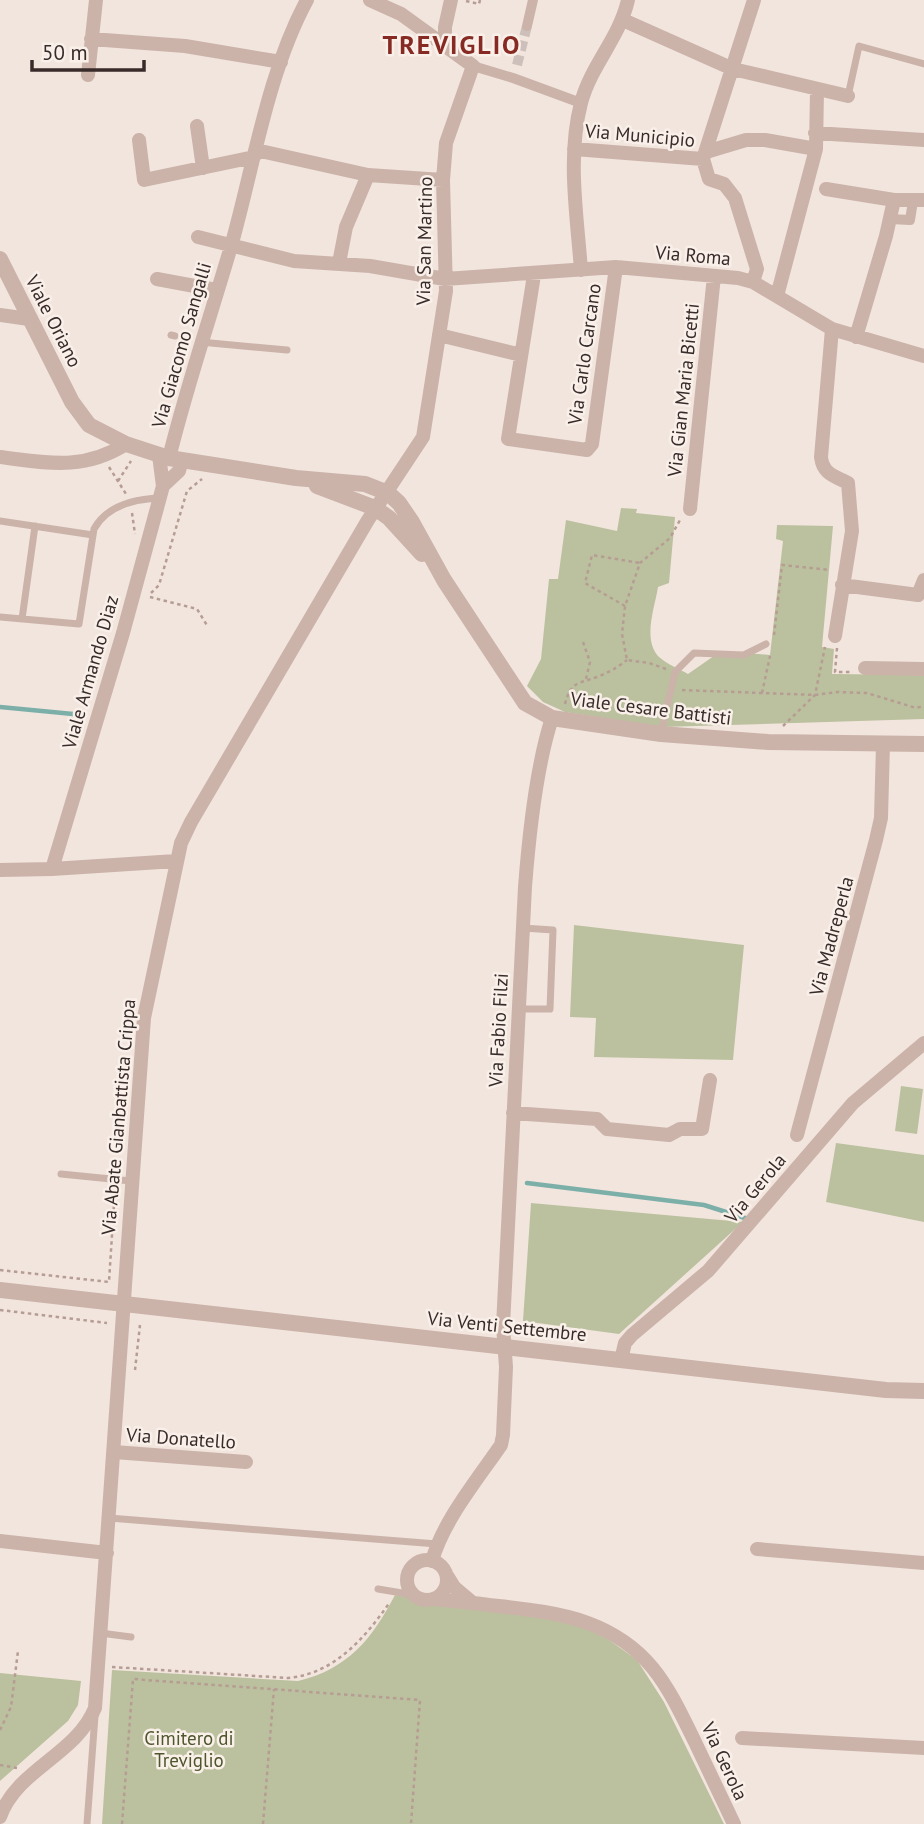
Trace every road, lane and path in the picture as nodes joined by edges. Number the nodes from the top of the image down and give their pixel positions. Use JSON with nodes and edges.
{"nodes":[{"id":1,"x":96,"y":0,"type":"edge"},
{"id":2,"x":307,"y":0,"type":"edge"},
{"id":3,"x":451,"y":0,"type":"edge"},
{"id":4,"x":462,"y":0,"type":"edge"},
{"id":5,"x":480,"y":0,"type":"edge"},
{"id":6,"x":533,"y":0,"type":"edge"},
{"id":7,"x":628,"y":0,"type":"edge"},
{"id":8,"x":754,"y":0,"type":"edge"},
{"id":9,"x":373,"y":1,"type":"edge"},
{"id":10,"x":623,"y":20,"type":"junction"},
{"id":11,"x":527,"y":26,"type":"tunnel mouth"},
{"id":12,"x":91,"y":39,"type":"junction"},
{"id":13,"x":445,"y":46,"type":"junction"},
{"id":14,"x":281,"y":62,"type":"junction"},
{"id":15,"x":924,"y":64,"type":"edge"},
{"id":16,"x":516,"y":65,"type":"tunnel mouth"},
{"id":17,"x":473,"y":66,"type":"junction"},
{"id":18,"x":733,"y":69,"type":"junction"},
{"id":19,"x":88,"y":75,"type":"dead end"},
{"id":20,"x":513,"y":78,"type":"junction"},
{"id":21,"x":817,"y":90,"type":"junction"},
{"id":22,"x":848,"y":96,"type":"joint"},
{"id":23,"x":581,"y":103,"type":"junction"},
{"id":24,"x":197,"y":126,"type":"dead end"},
{"id":25,"x":816,"y":133,"type":"junction"},
{"id":26,"x":139,"y":140,"type":"dead end"},
{"id":27,"x":924,"y":140,"type":"edge"},
{"id":28,"x":574,"y":149,"type":"junction"},
{"id":29,"x":816,"y":149,"type":"junction"},
{"id":30,"x":255,"y":154,"type":"junction"},
{"id":31,"x":705,"y":156,"type":"junction"},
{"id":32,"x":203,"y":168,"type":"junction"},
{"id":33,"x":368,"y":175,"type":"junction"},
{"id":34,"x":443,"y":180,"type":"junction"},
{"id":35,"x":815,"y":187,"type":"junction"},
{"id":36,"x":894,"y":200,"type":"junction"},
{"id":37,"x":918,"y":201,"type":"edge"},
{"id":38,"x":891,"y":219,"type":"junction"},
{"id":39,"x":198,"y":237,"type":"dead end"},
{"id":40,"x":231,"y":244,"type":"junction"},
{"id":41,"x":0,"y":259,"type":"edge"},
{"id":42,"x":339,"y":263,"type":"junction"},
{"id":43,"x":616,"y":267,"type":"junction"},
{"id":44,"x":581,"y":270,"type":"junction"},
{"id":45,"x":534,"y":275,"type":"junction"},
{"id":46,"x":714,"y":276,"type":"junction"},
{"id":47,"x":157,"y":279,"type":"dead end"},
{"id":48,"x":445,"y":279,"type":"junction"},
{"id":49,"x":753,"y":282,"type":"junction"},
{"id":50,"x":216,"y":290,"type":"junction"},
{"id":51,"x":777,"y":296,"type":"junction"},
{"id":52,"x":0,"y":315,"type":"edge"},
{"id":53,"x":29,"y":319,"type":"junction"},
{"id":54,"x":832,"y":329,"type":"junction"},
{"id":55,"x":439,"y":335,"type":"junction"},
{"id":56,"x":856,"y":337,"type":"junction"},
{"id":57,"x":200,"y":342,"type":"junction"},
{"id":58,"x":287,"y":350,"type":"dead end"},
{"id":59,"x":521,"y":355,"type":"junction"},
{"id":60,"x":924,"y":356,"type":"edge"},
{"id":61,"x":130,"y":450,"type":"junction"},
{"id":62,"x":0,"y":457,"type":"edge"},
{"id":63,"x":170,"y":458,"type":"junction"},
{"id":64,"x":296,"y":478,"type":"junction"},
{"id":65,"x":202,"y":479,"type":"dead end"},
{"id":66,"x":118,"y":481,"type":"dead end"},
{"id":67,"x":162,"y":492,"type":"junction"},
{"id":68,"x":388,"y":493,"type":"junction"},
{"id":69,"x":375,"y":508,"type":"junction"},
{"id":70,"x":690,"y":509,"type":"joint"},
{"id":71,"x":0,"y":521,"type":"edge"},
{"id":72,"x":35,"y":526,"type":"junction"},
{"id":73,"x":93,"y":535,"type":"junction"},
{"id":74,"x":640,"y":563,"type":"junction"},
{"id":75,"x":843,"y":578,"type":"junction"},
{"id":76,"x":444,"y":580,"type":"junction"},
{"id":77,"x":924,"y":580,"type":"edge"},
{"id":78,"x":625,"y":606,"type":"junction"},
{"id":79,"x":0,"y":617,"type":"edge"},
{"id":80,"x":22,"y":619,"type":"junction"},
{"id":81,"x":208,"y":627,"type":"dead end"},
{"id":82,"x":835,"y":636,"type":"junction"},
{"id":83,"x":583,"y":642,"type":"dead end"},
{"id":84,"x":769,"y":644,"type":"joint"},
{"id":85,"x":770,"y":656,"type":"dead end"},
{"id":86,"x":627,"y":660,"type":"junction"},
{"id":87,"x":865,"y":668,"type":"joint"},
{"id":88,"x":666,"y":669,"type":"dead end"},
{"id":89,"x":924,"y":669,"type":"edge"},
{"id":90,"x":586,"y":680,"type":"junction"},
{"id":91,"x":678,"y":689,"type":"dead end"},
{"id":92,"x":762,"y":693,"type":"junction"},
{"id":93,"x":816,"y":695,"type":"junction"},
{"id":94,"x":565,"y":706,"type":"dead end"},
{"id":95,"x":924,"y":706,"type":"edge"},
{"id":96,"x":552,"y":718,"type":"junction"},
{"id":97,"x":783,"y":726,"type":"dead end"},
{"id":98,"x":661,"y":734,"type":"junction"},
{"id":99,"x":883,"y":744,"type":"junction"},
{"id":100,"x":924,"y":744,"type":"edge"},
{"id":101,"x":176,"y":861,"type":"junction"},
{"id":102,"x":52,"y":869,"type":"junction"},
{"id":103,"x":0,"y":870,"type":"edge"},
{"id":104,"x":523,"y":928,"type":"junction"},
{"id":105,"x":518,"y":1009,"type":"junction"},
{"id":106,"x":924,"y":1043,"type":"edge"},
{"id":107,"x":710,"y":1080,"type":"dead end"},
{"id":108,"x":513,"y":1113,"type":"junction"},
{"id":109,"x":797,"y":1135,"type":"dead end"},
{"id":110,"x":61,"y":1174,"type":"dead end"},
{"id":111,"x":115,"y":1179,"type":"junction"},
{"id":112,"x":131,"y":1181,"type":"junction"},
{"id":113,"x":0,"y":1270,"type":"edge"},
{"id":114,"x":0,"y":1290,"type":"edge"},
{"id":115,"x":124,"y":1305,"type":"junction"},
{"id":116,"x":0,"y":1310,"type":"edge"},
{"id":117,"x":106,"y":1335,"type":"dead end"},
{"id":118,"x":503,"y":1346,"type":"junction"},
{"id":119,"x":621,"y":1360,"type":"junction"},
{"id":120,"x":886,"y":1390,"type":"junction"},
{"id":121,"x":924,"y":1391,"type":"edge"},
{"id":122,"x":924,"y":1401,"type":"edge"},
{"id":123,"x":114,"y":1452,"type":"junction"},
{"id":124,"x":246,"y":1462,"type":"dead end"},
{"id":125,"x":109,"y":1518,"type":"junction"},
{"id":126,"x":0,"y":1541,"type":"edge"},
{"id":127,"x":436,"y":1544,"type":"junction"},
{"id":128,"x":757,"y":1549,"type":"dead end"},
{"id":129,"x":107,"y":1553,"type":"junction"},
{"id":130,"x":432,"y":1561,"type":"junction"},
{"id":131,"x":924,"y":1563,"type":"edge"},
{"id":132,"x":446,"y":1574,"type":"junction"},
{"id":133,"x":378,"y":1589,"type":"dead end"},
{"id":134,"x":396,"y":1594,"type":"junction"},
{"id":135,"x":414,"y":1595,"type":"junction"},
{"id":136,"x":434,"y":1599,"type":"junction"},
{"id":137,"x":473,"y":1603,"type":"junction"},
{"id":138,"x":100,"y":1633,"type":"junction"},
{"id":139,"x":131,"y":1637,"type":"dead end"},
{"id":140,"x":18,"y":1651,"type":"dead end"},
{"id":141,"x":97,"y":1663,"type":"junction"},
{"id":142,"x":274,"y":1689,"type":"junction"},
{"id":143,"x":95,"y":1708,"type":"junction"},
{"id":144,"x":0,"y":1730,"type":"edge"},
{"id":145,"x":742,"y":1738,"type":"dead end"},
{"id":146,"x":924,"y":1748,"type":"edge"},
{"id":147,"x":0,"y":1765,"type":"edge"},
{"id":148,"x":12,"y":1777,"type":"dead end"},
{"id":149,"x":0,"y":1817,"type":"edge"},
{"id":150,"x":87,"y":1824,"type":"edge"},
{"id":151,"x":122,"y":1824,"type":"edge"},
{"id":152,"x":264,"y":1824,"type":"edge"},
{"id":153,"x":411,"y":1824,"type":"edge"},
{"id":154,"x":734,"y":1824,"type":"edge"}],
"edges":[{"from":1,"to":12,"type":"street"},
{"from":2,"to":14,"type":"street","name":"Via Giacomo Sangalli"},
{"from":3,"to":13,"type":"street"},
{"from":4,"to":5,"type":"path"},
{"from":6,"to":11,"type":"street"},
{"from":7,"to":10,"type":"street"},
{"from":8,"to":18,"type":"street"},
{"from":9,"to":13,"type":"street"},
{"from":10,"to":18,"type":"street"},
{"from":10,"to":23,"type":"street"},
{"from":12,"to":14,"type":"street"},
{"from":12,"to":19,"type":"street"},
{"from":13,"to":17,"type":"street"},
{"from":14,"to":30,"type":"street","name":"Via Giacomo Sangalli"},
{"from":15,"to":22,"type":"lane"},
{"from":16,"to":20,"type":"street"},
{"from":17,"to":20,"type":"street"},
{"from":17,"to":34,"type":"street","name":"Via San Martino"},
{"from":18,"to":21,"type":"street"},
{"from":18,"to":31,"type":"street"},
{"from":20,"to":23,"type":"street"},
{"from":21,"to":22,"type":"street"},
{"from":21,"to":25,"type":"street"},
{"from":23,"to":28,"type":"street"},
{"from":24,"to":32,"type":"street"},
{"from":25,"to":27,"type":"street"},
{"from":25,"to":29,"type":"street"},
{"from":26,"to":32,"type":"street"},
{"from":28,"to":31,"type":"street","name":"Via Municipio"},
{"from":28,"to":44,"type":"street"},
{"from":29,"to":31,"type":"street","name":"Via Municipio"},
{"from":29,"to":35,"type":"street"},
{"from":30,"to":32,"type":"street"},
{"from":30,"to":33,"type":"street"},
{"from":30,"to":40,"type":"street","name":"Via Giacomo Sangalli"},
{"from":31,"to":49,"type":"street"},
{"from":33,"to":34,"type":"street"},
{"from":33,"to":42,"type":"street"},
{"from":34,"to":48,"type":"street","name":"Via San Martino"},
{"from":35,"to":36,"type":"street"},
{"from":35,"to":51,"type":"street"},
{"from":36,"to":37,"type":"street"},
{"from":36,"to":38,"type":"street"},
{"from":37,"to":38,"type":"street"},
{"from":38,"to":56,"type":"street"},
{"from":39,"to":40,"type":"street","name":"Via Giacomo Sangalli"},
{"from":40,"to":42,"type":"street","name":"Via Roma"},
{"from":40,"to":50,"type":"street","name":"Via Giacomo Sangalli"},
{"from":41,"to":53,"type":"street","name":"Viale Oriano"},
{"from":42,"to":48,"type":"street","name":"Via Roma"},
{"from":43,"to":44,"type":"street","name":"Via Roma"},
{"from":43,"to":46,"type":"street","name":"Via Roma"},
{"from":43,"to":59,"type":"street","name":"Via Carlo Carcano"},
{"from":44,"to":45,"type":"street","name":"Via Roma"},
{"from":45,"to":48,"type":"street","name":"Via Roma"},
{"from":45,"to":59,"type":"street","name":"Via Carlo Carcano"},
{"from":46,"to":49,"type":"street","name":"Via Roma"},
{"from":46,"to":70,"type":"street","name":"Via Gian Maria Bicetti"},
{"from":47,"to":50,"type":"street"},
{"from":48,"to":55,"type":"street","name":"Via San Martino"},
{"from":49,"to":51,"type":"street","name":"Via Roma"},
{"from":50,"to":57,"type":"street","name":"Via Giacomo Sangalli"},
{"from":51,"to":54,"type":"street","name":"Via Roma"},
{"from":52,"to":53,"type":"street"},
{"from":53,"to":61,"type":"street","name":"Viale Oriano"},
{"from":54,"to":56,"type":"street","name":"Via Roma"},
{"from":54,"to":75,"type":"street"},
{"from":55,"to":59,"type":"street"},
{"from":55,"to":68,"type":"street","name":"Via San Martino"},
{"from":56,"to":60,"type":"street","name":"Via Roma"},
{"from":57,"to":58,"type":"lane"},
{"from":57,"to":63,"type":"street","name":"Via Giacomo Sangalli"},
{"from":61,"to":62,"type":"street"},
{"from":61,"to":63,"type":"street","name":"Viale Oriano"},
{"from":61,"to":66,"type":"path"},
{"from":63,"to":64,"type":"street","name":"Viale Oriano"},
{"from":63,"to":67,"type":"street","name":"Viale Armando Diaz"},
{"from":63,"to":67,"type":"street","name":"Viale Armando Diaz"},
{"from":64,"to":68,"type":"street"},
{"from":64,"to":69,"type":"street"},
{"from":65,"to":81,"type":"path"},
{"from":67,"to":73,"type":"lane"},
{"from":67,"to":102,"type":"street","name":"Viale Armando Diaz"},
{"from":68,"to":69,"type":"street","name":"Via Abate Gianbattista Crippa"},
{"from":68,"to":76,"type":"street","name":"Viale Cesare Battisti"},
{"from":69,"to":76,"type":"street","name":"Viale Cesare Battisti"},
{"from":69,"to":101,"type":"street","name":"Via Abate Gianbattista Crippa"},
{"from":70,"to":74,"type":"path"},
{"from":71,"to":72,"type":"lane"},
{"from":72,"to":73,"type":"lane"},
{"from":72,"to":80,"type":"lane"},
{"from":73,"to":80,"type":"lane"},
{"from":74,"to":78,"type":"path"},
{"from":74,"to":78,"type":"path"},
{"from":75,"to":77,"type":"street"},
{"from":75,"to":82,"type":"street"},
{"from":75,"to":84,"type":"path"},
{"from":76,"to":96,"type":"street","name":"Viale Cesare Battisti"},
{"from":78,"to":86,"type":"path"},
{"from":79,"to":80,"type":"lane"},
{"from":82,"to":87,"type":"path"},
{"from":82,"to":93,"type":"path"},
{"from":83,"to":90,"type":"path"},
{"from":84,"to":98,"type":"lane"},
{"from":85,"to":92,"type":"path"},
{"from":86,"to":88,"type":"path"},
{"from":86,"to":90,"type":"path"},
{"from":87,"to":89,"type":"street"},
{"from":90,"to":94,"type":"path"},
{"from":91,"to":92,"type":"path"},
{"from":92,"to":93,"type":"path"},
{"from":93,"to":95,"type":"path"},
{"from":93,"to":97,"type":"path"},
{"from":96,"to":98,"type":"street","name":"Viale Cesare Battisti"},
{"from":96,"to":104,"type":"street","name":"Via Fabio Filzi"},
{"from":98,"to":99,"type":"street","name":"Viale Cesare Battisti"},
{"from":99,"to":100,"type":"street","name":"Viale Cesare Battisti"},
{"from":99,"to":109,"type":"street","name":"Via Madreperla"},
{"from":101,"to":102,"type":"street"},
{"from":101,"to":112,"type":"street","name":"Via Abate Gianbattista Crippa"},
{"from":102,"to":103,"type":"street"},
{"from":104,"to":105,"type":"street","name":"Via Fabio Filzi"},
{"from":104,"to":105,"type":"lane"},
{"from":105,"to":108,"type":"street","name":"Via Fabio Filzi"},
{"from":106,"to":119,"type":"street","name":"Via Gerola"},
{"from":107,"to":108,"type":"street"},
{"from":108,"to":118,"type":"street","name":"Via Fabio Filzi"},
{"from":110,"to":111,"type":"lane"},
{"from":111,"to":112,"type":"lane"},
{"from":111,"to":113,"type":"path"},
{"from":112,"to":115,"type":"street","name":"Via Abate Gianbattista Crippa"},
{"from":114,"to":115,"type":"street","name":"Via Venti Settembre"},
{"from":115,"to":118,"type":"street","name":"Via Venti Settembre"},
{"from":115,"to":123,"type":"street","name":"Via Abate Gianbattista Crippa"},
{"from":116,"to":117,"type":"path"},
{"from":118,"to":119,"type":"street","name":"Via Venti Settembre"},
{"from":118,"to":127,"type":"street"},
{"from":119,"to":120,"type":"street","name":"Via Venti Settembre"},
{"from":120,"to":121,"type":"street","name":"Via Venti Settembre"},
{"from":120,"to":122,"type":"street","name":"Via Venti Settembre"},
{"from":123,"to":124,"type":"street","name":"Via Donatello"},
{"from":123,"to":125,"type":"street","name":"Via Abate Gianbattista Crippa"},
{"from":125,"to":127,"type":"lane"},
{"from":125,"to":129,"type":"street","name":"Via Abate Gianbattista Crippa"},
{"from":126,"to":129,"type":"street"},
{"from":127,"to":130,"type":"street"},
{"from":128,"to":131,"type":"street"},
{"from":129,"to":138,"type":"street","name":"Via Abate Gianbattista Crippa"},
{"from":130,"to":132,"type":"street"},
{"from":130,"to":135,"type":"street"},
{"from":132,"to":136,"type":"street"},
{"from":132,"to":137,"type":"street"},
{"from":133,"to":134,"type":"lane"},
{"from":134,"to":135,"type":"lane"},
{"from":134,"to":141,"type":"path"},
{"from":135,"to":136,"type":"street","name":"Via Gerola"},
{"from":136,"to":137,"type":"street","name":"Via Gerola"},
{"from":137,"to":154,"type":"street","name":"Via Gerola"},
{"from":138,"to":139,"type":"lane"},
{"from":138,"to":141,"type":"street","name":"Via Abate Gianbattista Crippa"},
{"from":140,"to":144,"type":"path"},
{"from":141,"to":143,"type":"street","name":"Via Abate Gianbattista Crippa"},
{"from":142,"to":151,"type":"path"},
{"from":142,"to":152,"type":"path"},
{"from":142,"to":153,"type":"path"},
{"from":143,"to":149,"type":"street","name":"Via Abate Gianbattista Crippa"},
{"from":143,"to":150,"type":"lane"},
{"from":145,"to":146,"type":"street"},
{"from":147,"to":148,"type":"path"}]}
